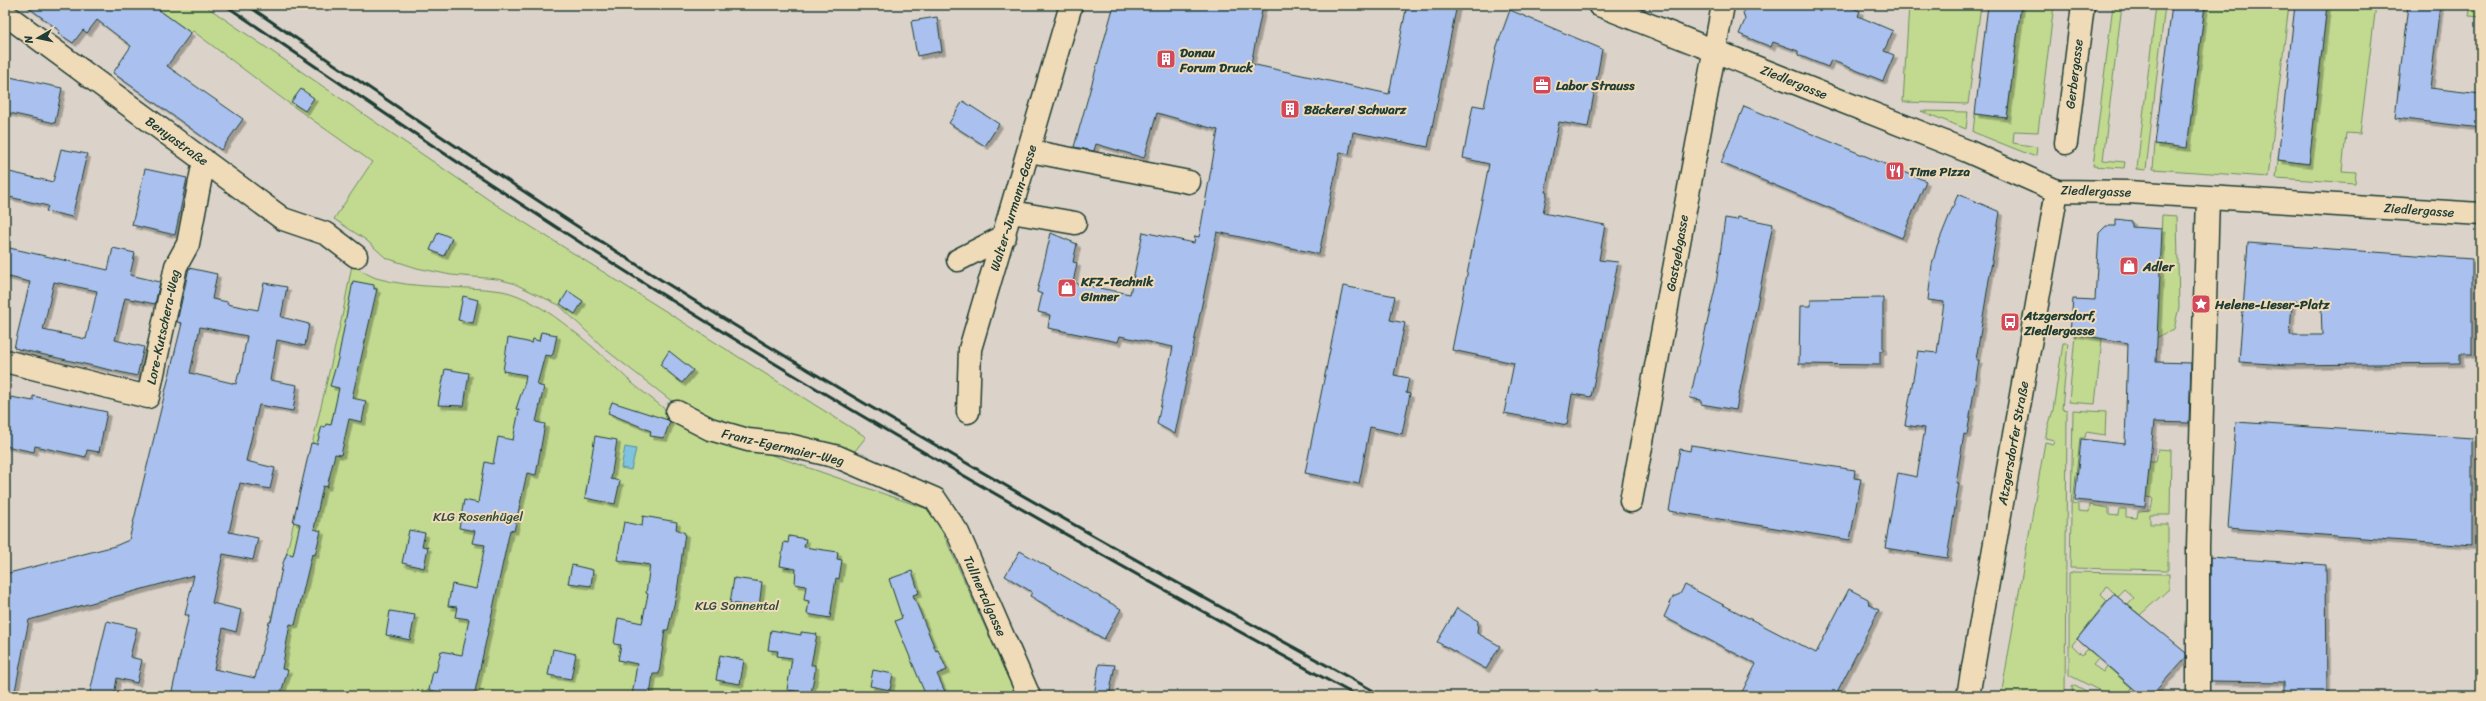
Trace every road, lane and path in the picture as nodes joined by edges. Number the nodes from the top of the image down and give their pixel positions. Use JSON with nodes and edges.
{"nodes":[{"id":1,"x":1071,"y":5,"type":"edge"},
{"id":2,"x":1599,"y":5,"type":"edge"},
{"id":3,"x":1724,"y":5,"type":"edge"},
{"id":4,"x":2083,"y":5,"type":"edge"},
{"id":5,"x":5,"y":14,"type":"edge"},
{"id":6,"x":1714,"y":50,"type":"junction"},
{"id":7,"x":2066,"y":143,"type":"dead end"},
{"id":8,"x":1030,"y":151,"type":"junction"},
{"id":9,"x":204,"y":160,"type":"junction"},
{"id":10,"x":1188,"y":182,"type":"dead end"},
{"id":11,"x":2057,"y":191,"type":"junction"},
{"id":12,"x":2208,"y":197,"type":"junction"},
{"id":13,"x":1012,"y":212,"type":"junction"},
{"id":14,"x":2481,"y":214,"type":"edge"},
{"id":15,"x":1075,"y":224,"type":"dead end"},
{"id":16,"x":1005,"y":236,"type":"junction"},
{"id":17,"x":356,"y":256,"type":"dead end"},
{"id":18,"x":958,"y":260,"type":"dead end"},
{"id":19,"x":5,"y":363,"type":"edge"},
{"id":20,"x":677,"y":412,"type":"dead end"},
{"id":21,"x":968,"y":412,"type":"dead end"},
{"id":22,"x":935,"y":499,"type":"joint"},
{"id":23,"x":1631,"y":501,"type":"dead end"},
{"id":24,"x":1029,"y":696,"type":"edge"},
{"id":25,"x":1968,"y":696,"type":"edge"},
{"id":26,"x":2198,"y":696,"type":"edge"}],
"edges":[{"from":1,"to":8,"type":"street","name":"Walter-Jurmann-Gasse"},
{"from":2,"to":6,"type":"street","name":"Ziedlergasse"},
{"from":3,"to":6,"type":"street","name":"Gastgebgasse"},
{"from":4,"to":7,"type":"street","name":"Gerbergasse"},
{"from":5,"to":9,"type":"street","name":"Benyastraße"},
{"from":6,"to":11,"type":"street","name":"Ziedlergasse"},
{"from":6,"to":23,"type":"street","name":"Gastgebgasse"},
{"from":8,"to":10,"type":"street"},
{"from":8,"to":13,"type":"street","name":"Walter-Jurmann-Gasse"},
{"from":9,"to":17,"type":"street","name":"Benyastraße"},
{"from":9,"to":19,"type":"street","name":"Lore-Kutschera-Weg"},
{"from":11,"to":12,"type":"street","name":"Ziedlergasse"},
{"from":11,"to":25,"type":"street","name":"Atzgersdorfer Straße"},
{"from":12,"to":14,"type":"street","name":"Ziedlergasse"},
{"from":12,"to":26,"type":"street"},
{"from":13,"to":15,"type":"street"},
{"from":13,"to":16,"type":"street","name":"Walter-Jurmann-Gasse"},
{"from":16,"to":18,"type":"street"},
{"from":16,"to":21,"type":"street","name":"Walter-Jurmann-Gasse"},
{"from":20,"to":22,"type":"street","name":"Franz-Egermaier-Weg"},
{"from":22,"to":24,"type":"street","name":"Tullnertalgasse"}]}
